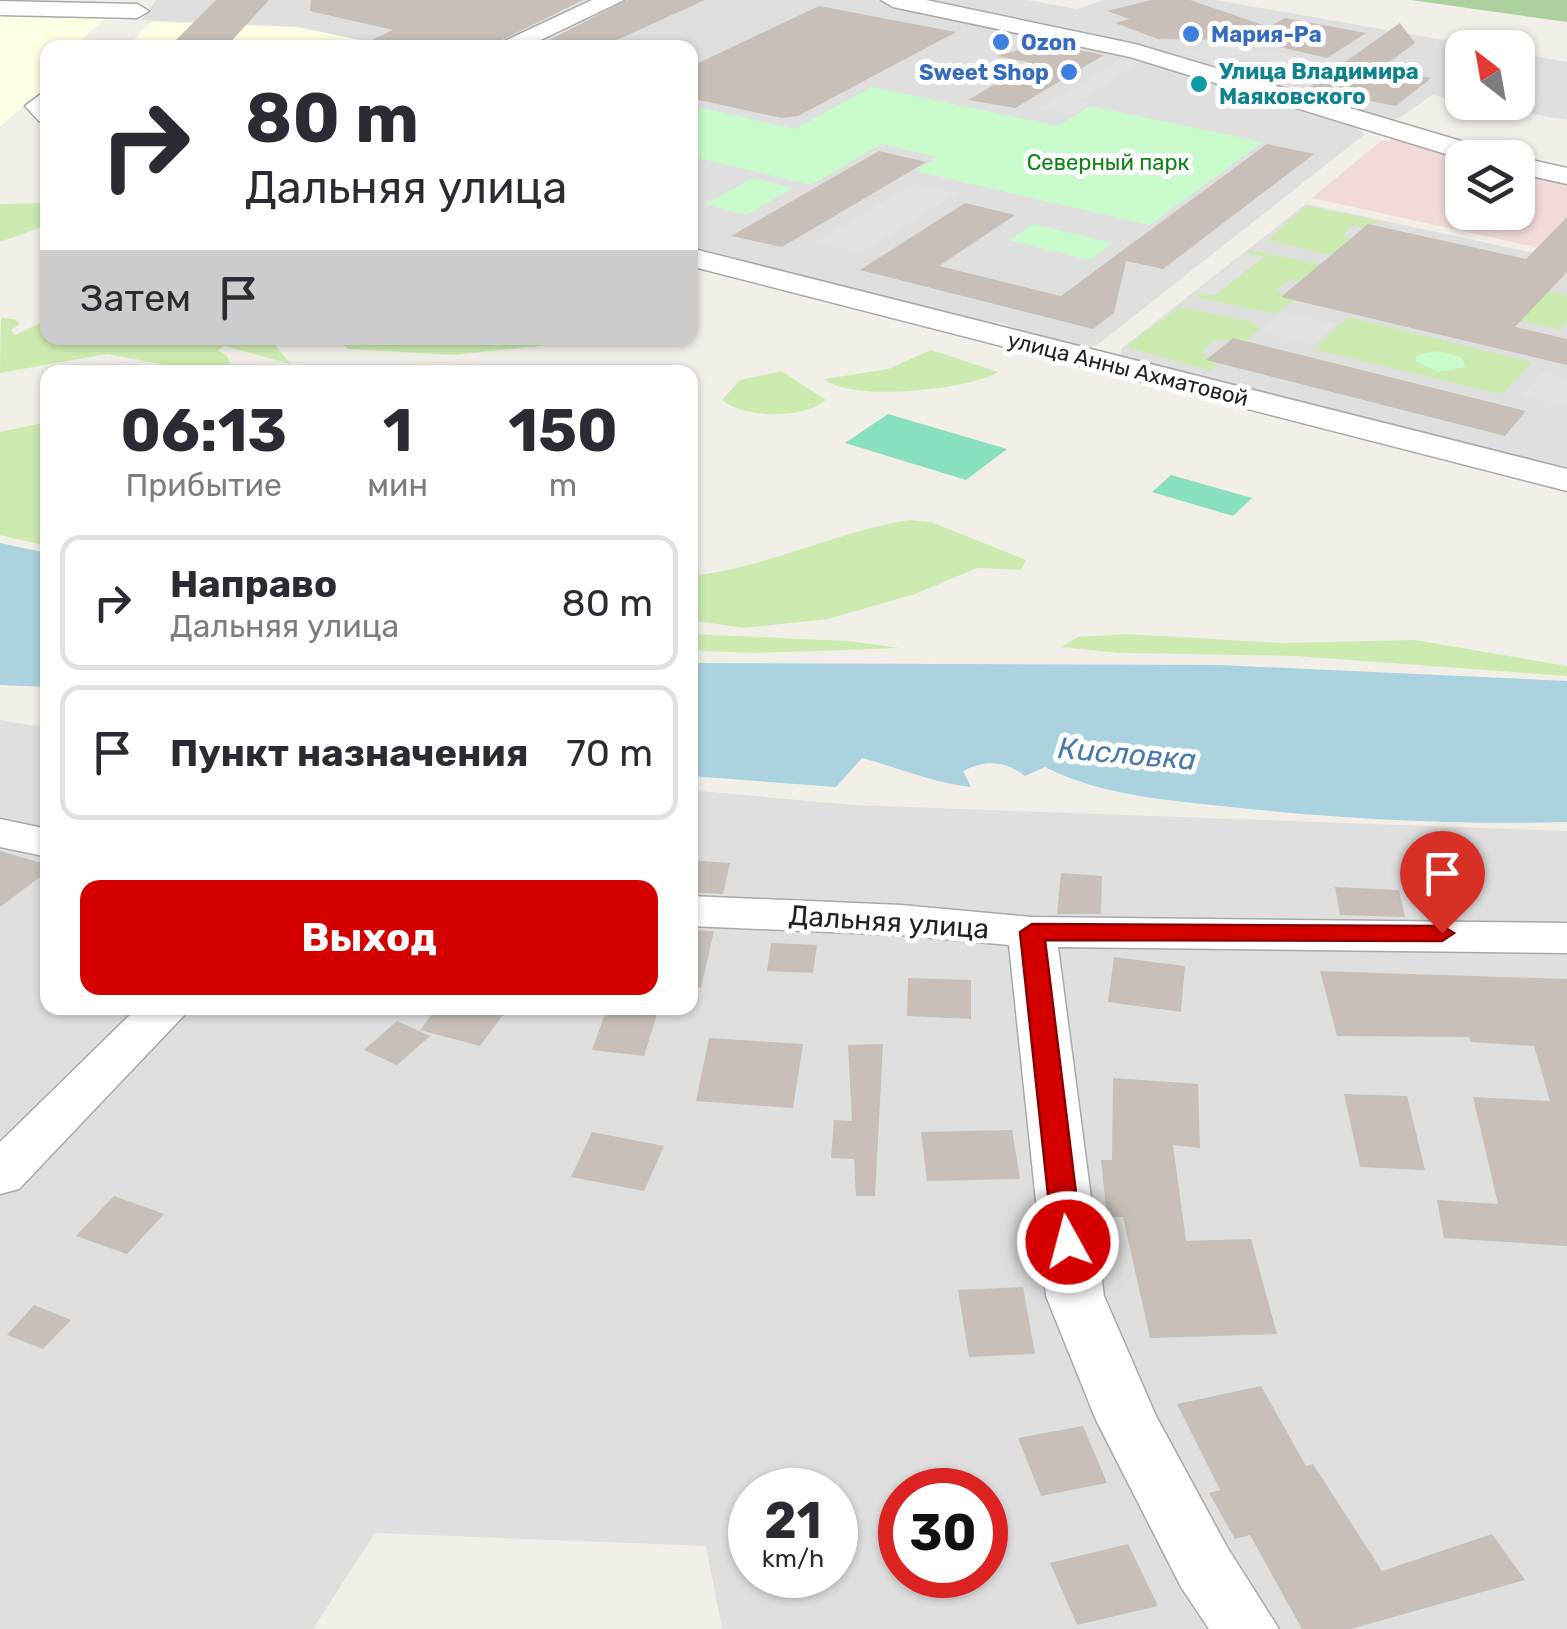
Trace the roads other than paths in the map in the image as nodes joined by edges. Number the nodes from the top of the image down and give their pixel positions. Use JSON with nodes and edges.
{"nodes":[{"id":1,"x":612,"y":0,"type":"edge"},
{"id":2,"x":892,"y":0,"type":"edge"},
{"id":3,"x":142,"y":5,"type":"edge"},
{"id":4,"x":0,"y":8,"type":"edge"},
{"id":5,"x":111,"y":35,"type":"dead end"},
{"id":6,"x":520,"y":40,"type":"edge"},
{"id":7,"x":1445,"y":145,"type":"edge"},
{"id":8,"x":1535,"y":169,"type":"edge"},
{"id":9,"x":1567,"y":176,"type":"edge"},
{"id":10,"x":698,"y":259,"type":"edge"},
{"id":11,"x":1567,"y":480,"type":"edge"},
{"id":12,"x":0,"y":833,"type":"edge"},
{"id":13,"x":40,"y":841,"type":"edge"},
{"id":14,"x":698,"y":911,"type":"edge"},
{"id":15,"x":1032,"y":932,"type":"junction"},
{"id":16,"x":1567,"y":938,"type":"edge"},
{"id":17,"x":159,"y":1015,"type":"edge"},
{"id":18,"x":0,"y":1175,"type":"edge"},
{"id":19,"x":1246,"y":1629,"type":"edge"}],
"edges":[{"from":1,"to":6,"type":"street"},
{"from":2,"to":7,"type":"street"},
{"from":3,"to":4,"type":"street"},
{"from":3,"to":5,"type":"street"},
{"from":8,"to":9,"type":"street"},
{"from":10,"to":11,"type":"street","name":"улица Анны Ахматовой"},
{"from":12,"to":13,"type":"street"},
{"from":14,"to":15,"type":"street","name":"Дальняя улица"},
{"from":15,"to":16,"type":"street","name":"Дальняя улица"},
{"from":15,"to":19,"type":"street"},
{"from":17,"to":18,"type":"street"}]}
